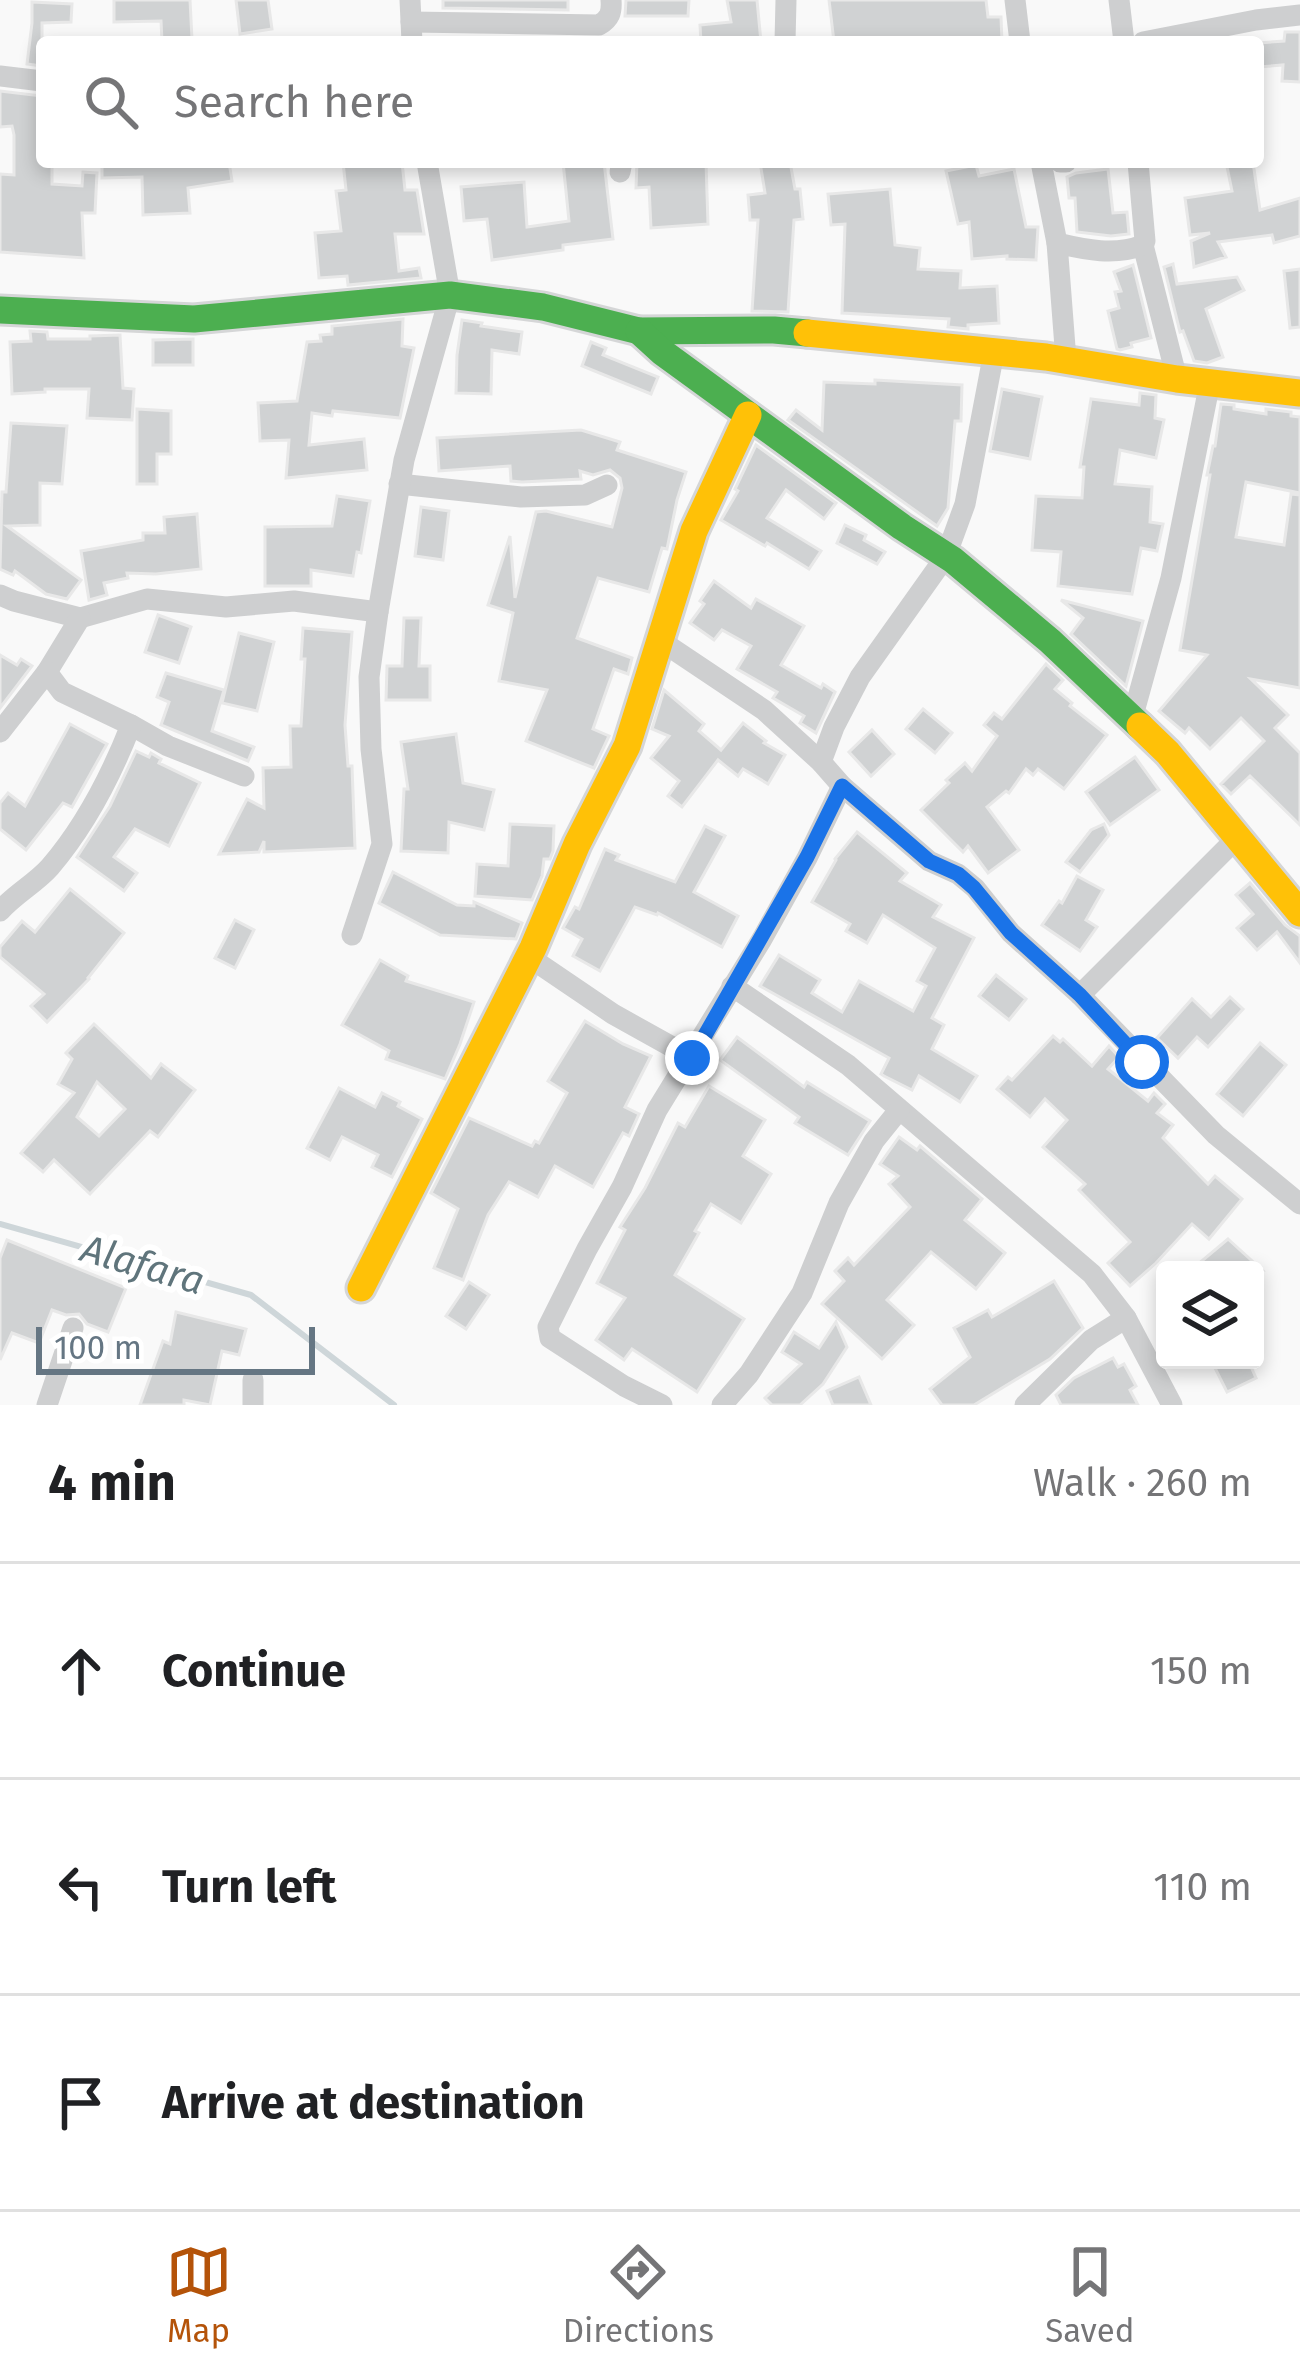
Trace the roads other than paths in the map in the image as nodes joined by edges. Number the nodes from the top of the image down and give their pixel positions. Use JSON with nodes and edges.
{"nodes":[{"id":1,"x":610,"y":0,"type":"edge"},
{"id":2,"x":786,"y":0,"type":"edge"},
{"id":3,"x":1015,"y":0,"type":"edge"},
{"id":4,"x":1119,"y":0,"type":"edge"},
{"id":5,"x":1300,"y":15,"type":"edge"},
{"id":6,"x":411,"y":21,"type":"edge"},
{"id":7,"x":785,"y":36,"type":"edge"},
{"id":8,"x":1019,"y":36,"type":"edge"},
{"id":9,"x":1123,"y":36,"type":"edge"},
{"id":10,"x":1174,"y":36,"type":"edge"},
{"id":11,"x":0,"y":76,"type":"edge"},
{"id":12,"x":36,"y":80,"type":"edge"},
{"id":13,"x":428,"y":168,"type":"edge"},
{"id":14,"x":1042,"y":168,"type":"edge"},
{"id":15,"x":1139,"y":168,"type":"edge"},
{"id":16,"x":1057,"y":243,"type":"junction"},
{"id":17,"x":1143,"y":244,"type":"junction"},
{"id":18,"x":450,"y":295,"type":"junction"},
{"id":19,"x":0,"y":310,"type":"edge"},
{"id":20,"x":639,"y":331,"type":"junction"},
{"id":21,"x":994,"y":352,"type":"junction"},
{"id":22,"x":1066,"y":360,"type":"junction"},
{"id":23,"x":1178,"y":379,"type":"junction"},
{"id":24,"x":1210,"y":382,"type":"junction"},
{"id":25,"x":1300,"y":393,"type":"edge"},
{"id":26,"x":748,"y":415,"type":"junction"},
{"id":27,"x":399,"y":484,"type":"junction"},
{"id":28,"x":607,"y":485,"type":"dead end"},
{"id":29,"x":946,"y":556,"type":"junction"},
{"id":30,"x":0,"y":595,"type":"edge"},
{"id":31,"x":378,"y":612,"type":"junction"},
{"id":32,"x":80,"y":618,"type":"junction"},
{"id":33,"x":658,"y":639,"type":"junction"},
{"id":34,"x":47,"y":672,"type":"junction"},
{"id":35,"x":1132,"y":719,"type":"junction"},
{"id":36,"x":131,"y":725,"type":"junction"},
{"id":37,"x":0,"y":732,"type":"edge"},
{"id":38,"x":821,"y":762,"type":"junction"},
{"id":39,"x":244,"y":776,"type":"dead end"},
{"id":40,"x":842,"y":786,"type":"junction"},
{"id":41,"x":1238,"y":837,"type":"junction"},
{"id":42,"x":0,"y":911,"type":"edge"},
{"id":43,"x":1300,"y":914,"type":"edge"},
{"id":44,"x":352,"y":934,"type":"dead end"},
{"id":45,"x":529,"y":957,"type":"junction"},
{"id":46,"x":1102,"y":970,"type":"junction"},
{"id":47,"x":1053,"y":971,"type":"junction"},
{"id":48,"x":732,"y":986,"type":"junction"},
{"id":49,"x":1080,"y":995,"type":"junction"},
{"id":50,"x":692,"y":1058,"type":"junction"},
{"id":51,"x":899,"y":1110,"type":"junction"},
{"id":52,"x":1300,"y":1204,"type":"edge"},
{"id":53,"x":361,"y":1288,"type":"dead end"},
{"id":54,"x":1126,"y":1318,"type":"junction"},
{"id":55,"x":73,"y":1328,"type":"dead end"},
{"id":56,"x":253,"y":1380,"type":"dead end"},
{"id":57,"x":46,"y":1405,"type":"edge"},
{"id":58,"x":254,"y":1405,"type":"edge"},
{"id":59,"x":662,"y":1405,"type":"edge"},
{"id":60,"x":722,"y":1405,"type":"edge"},
{"id":61,"x":1025,"y":1405,"type":"edge"},
{"id":62,"x":1172,"y":1405,"type":"edge"}],
"edges":[{"from":1,"to":6,"type":"street"},
{"from":2,"to":7,"type":"street"},
{"from":3,"to":8,"type":"street"},
{"from":4,"to":9,"type":"street"},
{"from":5,"to":10,"type":"street"},
{"from":11,"to":12,"type":"street"},
{"from":13,"to":18,"type":"street"},
{"from":14,"to":16,"type":"street"},
{"from":15,"to":17,"type":"street"},
{"from":16,"to":17,"type":"street"},
{"from":16,"to":22,"type":"street"},
{"from":17,"to":23,"type":"street"},
{"from":18,"to":19,"type":"street"},
{"from":18,"to":20,"type":"street"},
{"from":18,"to":27,"type":"street"},
{"from":20,"to":21,"type":"street"},
{"from":20,"to":26,"type":"street"},
{"from":21,"to":22,"type":"street"},
{"from":21,"to":29,"type":"street"},
{"from":22,"to":23,"type":"street"},
{"from":23,"to":24,"type":"street"},
{"from":24,"to":25,"type":"street"},
{"from":24,"to":35,"type":"street"},
{"from":26,"to":29,"type":"street"},
{"from":26,"to":33,"type":"street"},
{"from":27,"to":28,"type":"street"},
{"from":27,"to":31,"type":"street"},
{"from":29,"to":35,"type":"street"},
{"from":29,"to":38,"type":"street"},
{"from":30,"to":32,"type":"street"},
{"from":31,"to":32,"type":"street"},
{"from":31,"to":44,"type":"street"},
{"from":32,"to":34,"type":"street"},
{"from":33,"to":38,"type":"street"},
{"from":33,"to":45,"type":"street"},
{"from":34,"to":36,"type":"street"},
{"from":34,"to":37,"type":"street"},
{"from":35,"to":41,"type":"street"},
{"from":36,"to":39,"type":"street"},
{"from":36,"to":42,"type":"street"},
{"from":38,"to":40,"type":"street"},
{"from":40,"to":47,"type":"street"},
{"from":40,"to":48,"type":"street"},
{"from":41,"to":43,"type":"street"},
{"from":41,"to":46,"type":"street"},
{"from":45,"to":50,"type":"street"},
{"from":45,"to":53,"type":"street"},
{"from":46,"to":47,"type":"street"},
{"from":46,"to":49,"type":"street"},
{"from":47,"to":49,"type":"street"},
{"from":48,"to":50,"type":"street"},
{"from":48,"to":51,"type":"street"},
{"from":49,"to":52,"type":"street"},
{"from":50,"to":59,"type":"street"},
{"from":51,"to":54,"type":"street"},
{"from":51,"to":60,"type":"street"},
{"from":54,"to":61,"type":"street"},
{"from":54,"to":62,"type":"street"},
{"from":55,"to":57,"type":"street"},
{"from":56,"to":58,"type":"street"}]}
